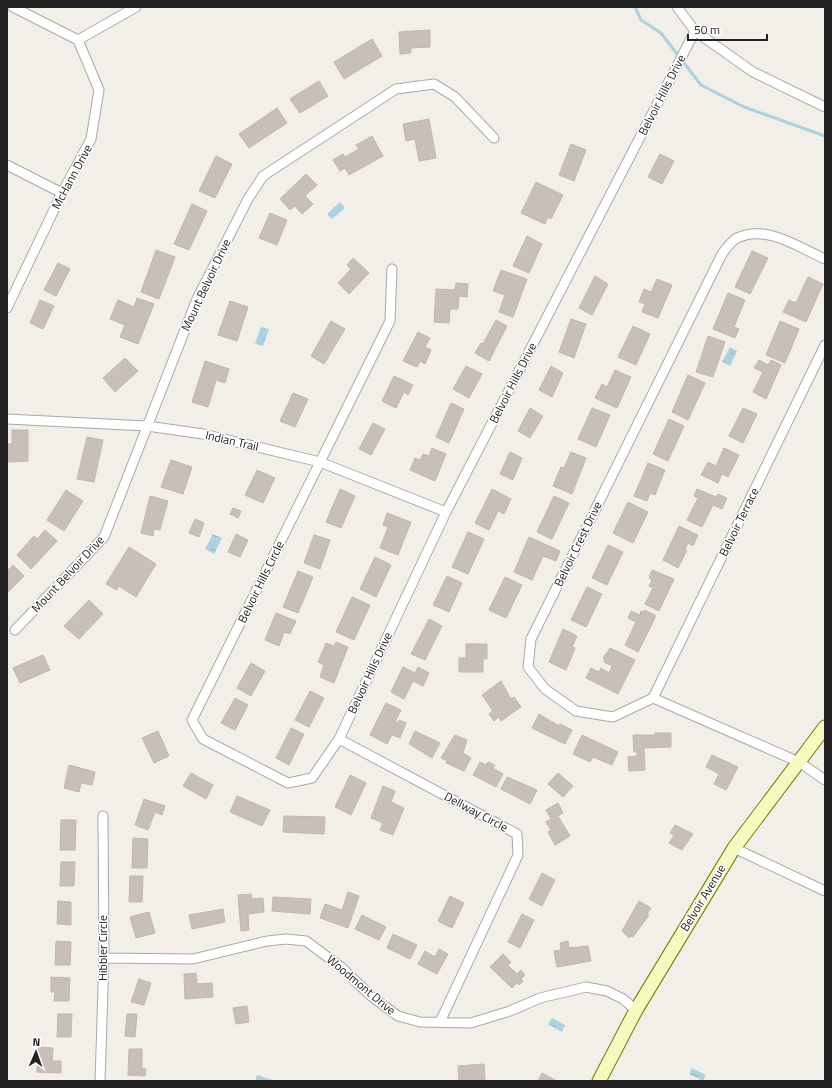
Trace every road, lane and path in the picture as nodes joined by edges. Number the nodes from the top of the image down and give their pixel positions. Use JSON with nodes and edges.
{"nodes":[{"id":1,"x":13,"y":7,"type":"edge"},
{"id":2,"x":136,"y":7,"type":"edge"},
{"id":3,"x":677,"y":7,"type":"edge"},
{"id":4,"x":695,"y":31,"type":"junction"},
{"id":5,"x":78,"y":40,"type":"junction"},
{"id":6,"x":825,"y":107,"type":"edge"},
{"id":7,"x":494,"y":138,"type":"dead end"},
{"id":8,"x":7,"y":165,"type":"edge"},
{"id":9,"x":62,"y":193,"type":"junction"},
{"id":10,"x":825,"y":259,"type":"edge"},
{"id":11,"x":392,"y":269,"type":"dead end"},
{"id":12,"x":7,"y":308,"type":"edge"},
{"id":13,"x":825,"y":345,"type":"edge"},
{"id":14,"x":7,"y":419,"type":"edge"},
{"id":15,"x":147,"y":426,"type":"junction"},
{"id":16,"x":320,"y":462,"type":"junction"},
{"id":17,"x":446,"y":512,"type":"junction"},
{"id":18,"x":16,"y":630,"type":"dead end"},
{"id":19,"x":653,"y":698,"type":"junction"},
{"id":20,"x":825,"y":727,"type":"edge"},
{"id":21,"x":339,"y":739,"type":"junction"},
{"id":22,"x":799,"y":762,"type":"junction"},
{"id":23,"x":825,"y":780,"type":"edge"},
{"id":24,"x":103,"y":816,"type":"dead end"},
{"id":25,"x":734,"y":848,"type":"junction"},
{"id":26,"x":825,"y":891,"type":"edge"},
{"id":27,"x":104,"y":958,"type":"junction"},
{"id":28,"x":636,"y":1010,"type":"junction"},
{"id":29,"x":440,"y":1022,"type":"junction"},
{"id":30,"x":100,"y":1081,"type":"edge"},
{"id":31,"x":599,"y":1081,"type":"edge"}],
"edges":[{"from":1,"to":5,"type":"street"},
{"from":2,"to":5,"type":"street"},
{"from":3,"to":4,"type":"street"},
{"from":4,"to":6,"type":"street"},
{"from":4,"to":17,"type":"street","name":"Belvoir Hills Drive"},
{"from":5,"to":9,"type":"street","name":"McHann Drive"},
{"from":7,"to":15,"type":"street","name":"Mount Belvoir Drive"},
{"from":8,"to":9,"type":"street"},
{"from":9,"to":12,"type":"street","name":"McHann Drive"},
{"from":10,"to":19,"type":"street","name":"Belvoir Crest Drive"},
{"from":11,"to":16,"type":"street","name":"Belvoir Hills Circle"},
{"from":13,"to":19,"type":"street","name":"Belvoir Terrace"},
{"from":14,"to":15,"type":"street","name":"Indian Trail"},
{"from":15,"to":16,"type":"street","name":"Indian Trail"},
{"from":15,"to":18,"type":"street","name":"Mount Belvoir Drive"},
{"from":16,"to":17,"type":"street","name":"Indian Trail"},
{"from":16,"to":21,"type":"street","name":"Belvoir Hills Circle"},
{"from":17,"to":21,"type":"street","name":"Belvoir Hills Drive"},
{"from":19,"to":22,"type":"street"},
{"from":20,"to":22,"type":"street","name":"Belvoir Avenue"},
{"from":21,"to":29,"type":"street","name":"Dellway Circle"},
{"from":22,"to":23,"type":"street"},
{"from":22,"to":25,"type":"street","name":"Belvoir Avenue"},
{"from":24,"to":27,"type":"street","name":"Hibbler Circle"},
{"from":25,"to":26,"type":"street"},
{"from":25,"to":28,"type":"street","name":"Belvoir Avenue"},
{"from":27,"to":29,"type":"street","name":"Woodmont Drive"},
{"from":27,"to":30,"type":"street","name":"Hibbler Circle"},
{"from":28,"to":29,"type":"street","name":"Woodmont Drive"},
{"from":28,"to":31,"type":"street","name":"Belvoir Avenue"}]}
